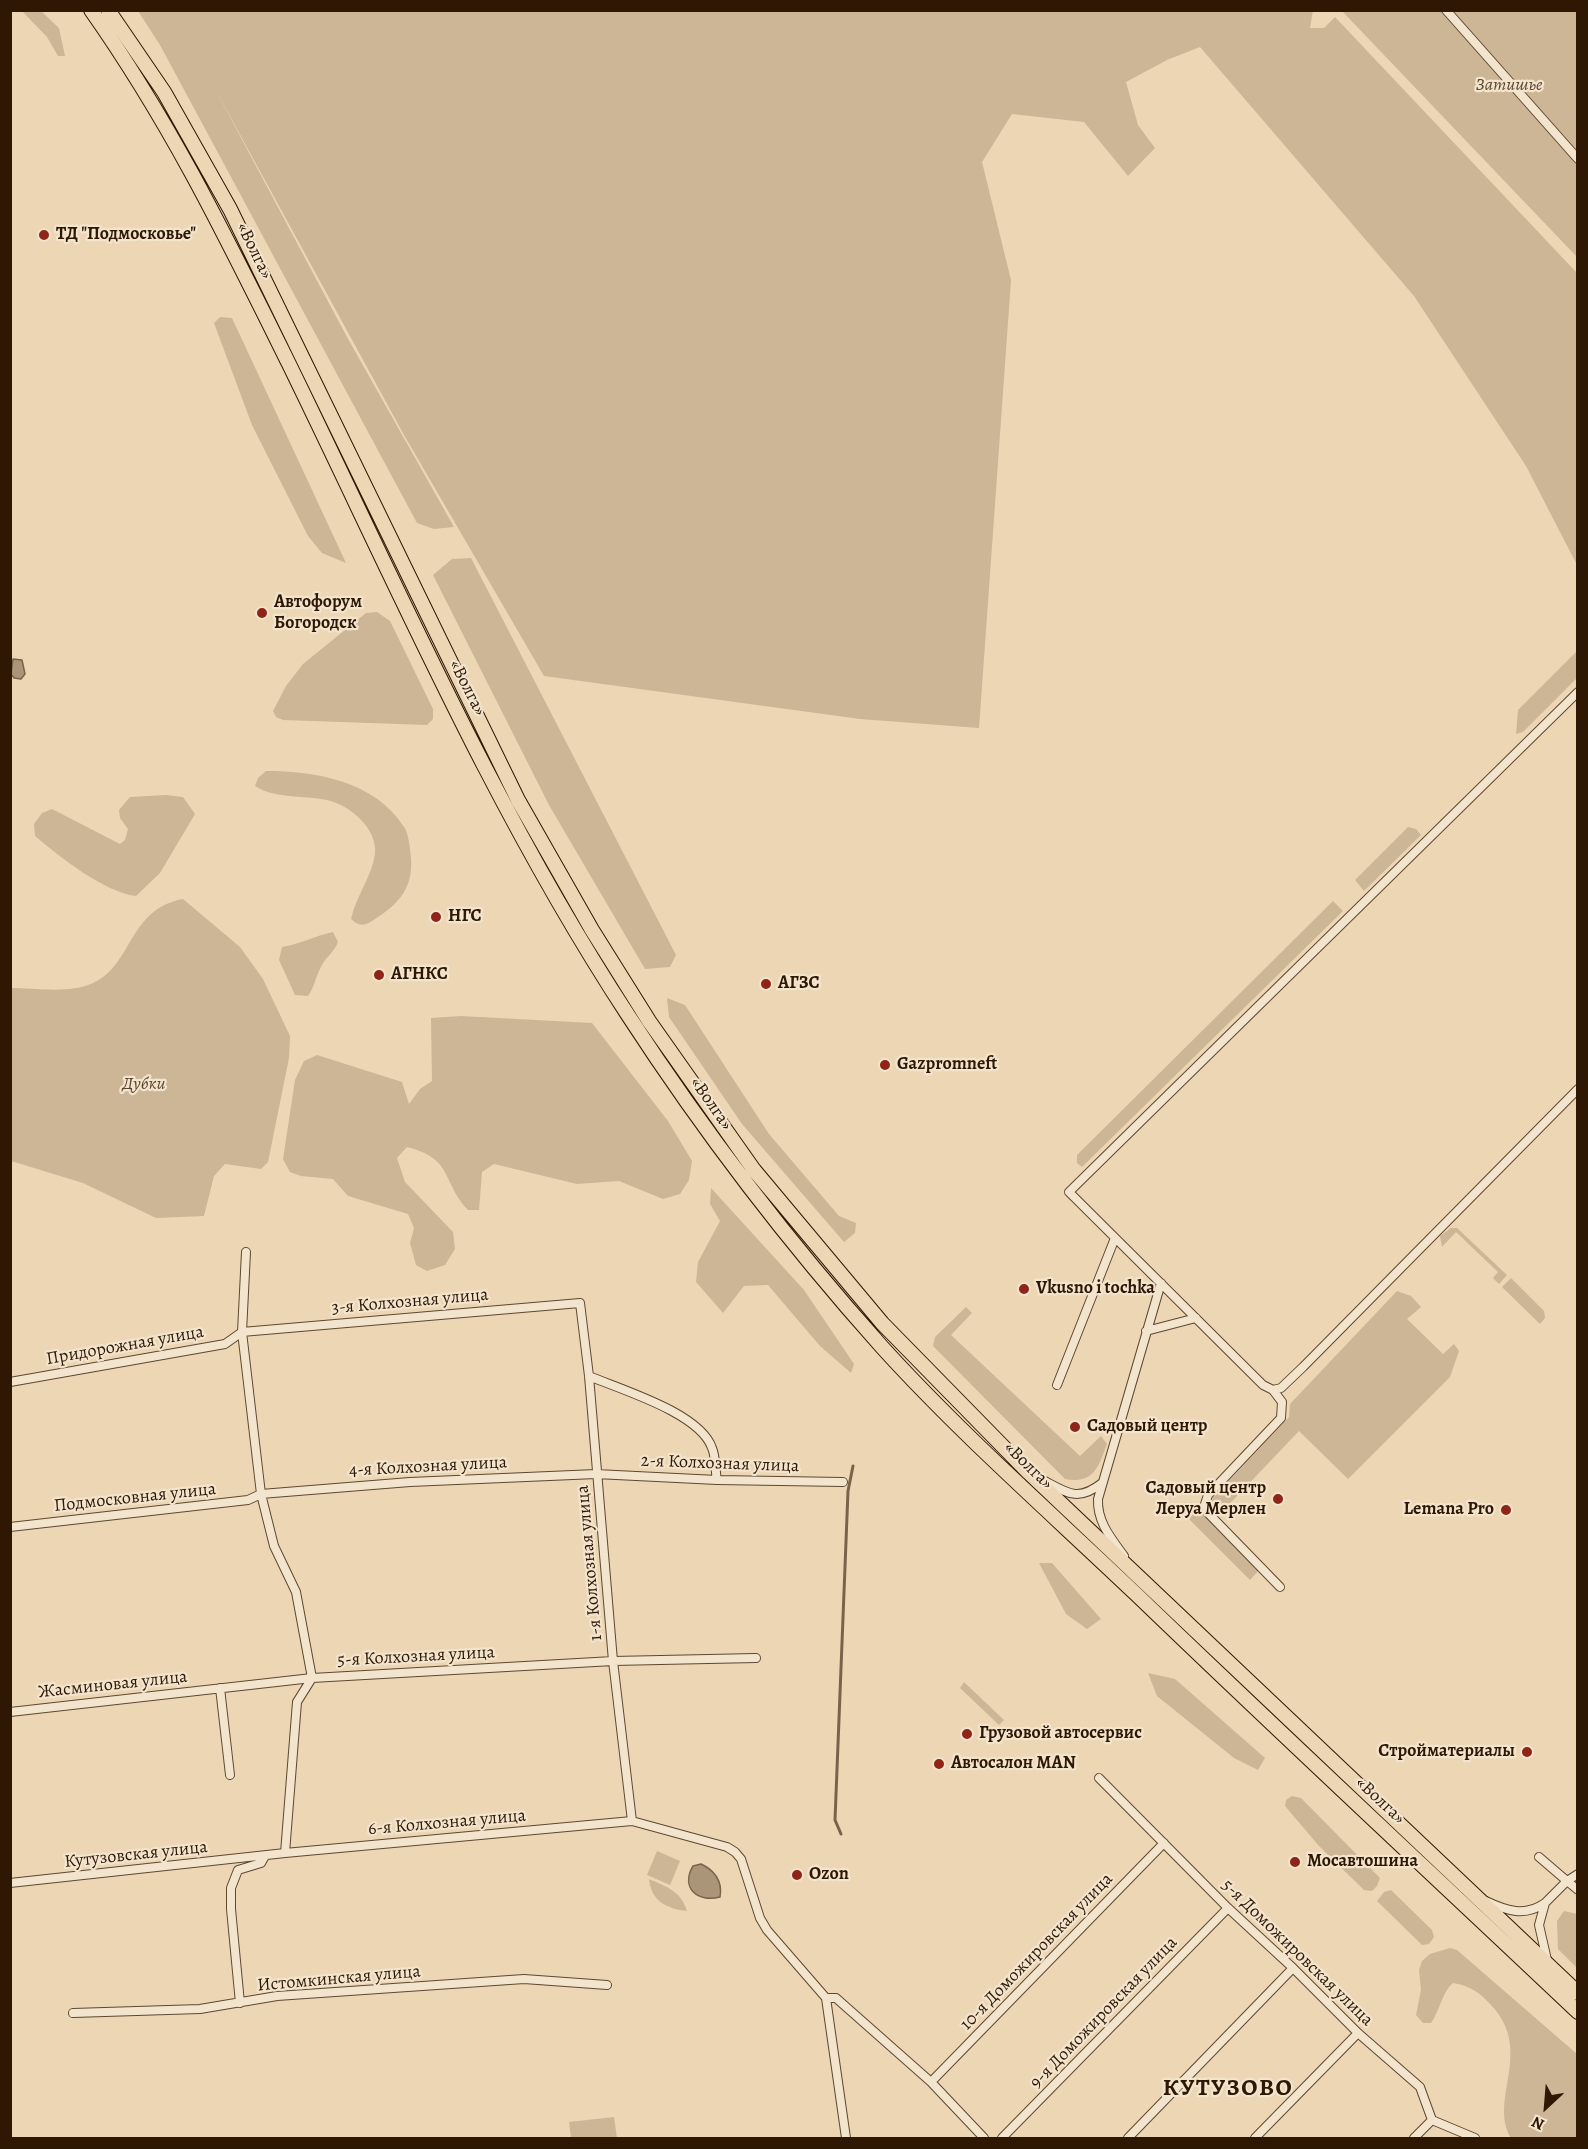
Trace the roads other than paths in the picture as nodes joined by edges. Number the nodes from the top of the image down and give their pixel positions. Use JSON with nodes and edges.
{"nodes":[{"id":1,"x":91,"y":10,"type":"edge"},
{"id":2,"x":108,"y":10,"type":"edge"},
{"id":3,"x":1446,"y":10,"type":"edge"},
{"id":4,"x":1578,"y":159,"type":"edge"},
{"id":5,"x":1578,"y":692,"type":"edge"},
{"id":6,"x":1578,"y":1089,"type":"edge"},
{"id":7,"x":1115,"y":1238,"type":"junction"},
{"id":8,"x":246,"y":1252,"type":"dead end"},
{"id":9,"x":1161,"y":1283,"type":"junction"},
{"id":10,"x":580,"y":1303,"type":"joint"},
{"id":11,"x":1196,"y":1318,"type":"junction"},
{"id":12,"x":1146,"y":1331,"type":"junction"},
{"id":13,"x":242,"y":1332,"type":"junction"},
{"id":14,"x":589,"y":1376,"type":"junction"},
{"id":15,"x":10,"y":1382,"type":"edge"},
{"id":16,"x":1058,"y":1385,"type":"dead end"},
{"id":17,"x":1274,"y":1390,"type":"junction"},
{"id":18,"x":1029,"y":1473,"type":"junction"},
{"id":19,"x":597,"y":1474,"type":"junction"},
{"id":20,"x":717,"y":1480,"type":"junction"},
{"id":21,"x":843,"y":1482,"type":"dead end"},
{"id":22,"x":1101,"y":1483,"type":"junction"},
{"id":23,"x":261,"y":1494,"type":"junction"},
{"id":24,"x":10,"y":1527,"type":"edge"},
{"id":25,"x":1139,"y":1577,"type":"junction"},
{"id":26,"x":1280,"y":1587,"type":"dead end"},
{"id":27,"x":756,"y":1658,"type":"dead end"},
{"id":28,"x":613,"y":1661,"type":"junction"},
{"id":29,"x":312,"y":1678,"type":"junction"},
{"id":30,"x":220,"y":1688,"type":"junction"},
{"id":31,"x":10,"y":1712,"type":"edge"},
{"id":32,"x":230,"y":1775,"type":"dead end"},
{"id":33,"x":1099,"y":1778,"type":"dead end"},
{"id":34,"x":632,"y":1821,"type":"junction"},
{"id":35,"x":1164,"y":1843,"type":"junction"},
{"id":36,"x":285,"y":1853,"type":"junction"},
{"id":37,"x":266,"y":1856,"type":"junction"},
{"id":38,"x":1539,"y":1857,"type":"dead end"},
{"id":39,"x":1578,"y":1874,"type":"edge"},
{"id":40,"x":1567,"y":1881,"type":"junction"},
{"id":41,"x":10,"y":1883,"type":"edge"},
{"id":42,"x":1578,"y":1890,"type":"edge"},
{"id":43,"x":1478,"y":1897,"type":"junction"},
{"id":44,"x":1545,"y":1903,"type":"junction"},
{"id":45,"x":1228,"y":1908,"type":"junction"},
{"id":46,"x":1548,"y":1965,"type":"junction"},
{"id":47,"x":1293,"y":1968,"type":"junction"},
{"id":48,"x":608,"y":1985,"type":"dead end"},
{"id":49,"x":1578,"y":1993,"type":"edge"},
{"id":50,"x":826,"y":1998,"type":"junction"},
{"id":51,"x":240,"y":2003,"type":"junction"},
{"id":52,"x":1578,"y":2012,"type":"edge"},
{"id":53,"x":73,"y":2013,"type":"dead end"},
{"id":54,"x":1358,"y":2033,"type":"junction"},
{"id":55,"x":931,"y":2082,"type":"junction"},
{"id":56,"x":1432,"y":2120,"type":"junction"},
{"id":57,"x":846,"y":2139,"type":"edge"},
{"id":58,"x":984,"y":2139,"type":"edge"},
{"id":59,"x":1002,"y":2139,"type":"edge"},
{"id":60,"x":1128,"y":2139,"type":"edge"},
{"id":61,"x":1255,"y":2139,"type":"edge"},
{"id":62,"x":1414,"y":2139,"type":"edge"},
{"id":63,"x":1475,"y":2139,"type":"edge"}],
"edges":[{"from":1,"to":52,"type":"highway","name":"«Волга»"},
{"from":2,"to":18,"type":"highway","name":"«Волга»"},
{"from":3,"to":4,"type":"street"},
{"from":5,"to":7,"type":"street"},
{"from":6,"to":17,"type":"street"},
{"from":7,"to":9,"type":"street"},
{"from":7,"to":16,"type":"street"},
{"from":8,"to":13,"type":"street"},
{"from":9,"to":11,"type":"street"},
{"from":9,"to":12,"type":"street"},
{"from":10,"to":13,"type":"street","name":"3-я Колхозная улица"},
{"from":10,"to":14,"type":"street","name":"1-я Колхозная улица"},
{"from":11,"to":12,"type":"street"},
{"from":11,"to":17,"type":"street"},
{"from":12,"to":22,"type":"street"},
{"from":13,"to":15,"type":"street","name":"Придорожная улица"},
{"from":13,"to":23,"type":"street"},
{"from":14,"to":19,"type":"street","name":"1-я Колхозная улица"},
{"from":14,"to":20,"type":"street"},
{"from":17,"to":26,"type":"street"},
{"from":18,"to":22,"type":"street"},
{"from":18,"to":25,"type":"highway","name":"«Волга»"},
{"from":19,"to":20,"type":"street","name":"2-я Колхозная улица"},
{"from":19,"to":23,"type":"street","name":"4-я Колхозная улица"},
{"from":19,"to":28,"type":"street","name":"1-я Колхозная улица"},
{"from":20,"to":21,"type":"street","name":"2-я Колхозная улица"},
{"from":22,"to":25,"type":"street"},
{"from":23,"to":24,"type":"street","name":"Подмосковная улица"},
{"from":23,"to":29,"type":"street"},
{"from":25,"to":43,"type":"highway","name":"«Волга»"},
{"from":27,"to":28,"type":"street","name":"5-я Колхозная улица"},
{"from":28,"to":29,"type":"street","name":"5-я Колхозная улица"},
{"from":28,"to":34,"type":"street","name":"1-я Колхозная улица"},
{"from":29,"to":30,"type":"street","name":"5-я Колхозная улица"},
{"from":29,"to":36,"type":"street"},
{"from":30,"to":31,"type":"street","name":"Жасминовая улица"},
{"from":30,"to":32,"type":"street"},
{"from":33,"to":35,"type":"street","name":"5-я Доможировская улица"},
{"from":34,"to":36,"type":"street","name":"6-я Колхозная улица"},
{"from":34,"to":50,"type":"street"},
{"from":35,"to":45,"type":"street","name":"5-я Доможировская улица"},
{"from":35,"to":55,"type":"street","name":"10-я Доможировская улица"},
{"from":36,"to":37,"type":"street","name":"6-я Колхозная улица"},
{"from":37,"to":41,"type":"street","name":"Кутузовская улица"},
{"from":37,"to":51,"type":"street"},
{"from":38,"to":40,"type":"street"},
{"from":39,"to":40,"type":"street"},
{"from":40,"to":42,"type":"street"},
{"from":40,"to":44,"type":"street"},
{"from":43,"to":44,"type":"street"},
{"from":43,"to":46,"type":"highway","name":"«Волга»"},
{"from":44,"to":46,"type":"street"},
{"from":45,"to":47,"type":"street","name":"5-я Доможировская улица"},
{"from":45,"to":59,"type":"street","name":"9-я Доможировская улица"},
{"from":46,"to":49,"type":"highway","name":"«Волга»"},
{"from":47,"to":54,"type":"street","name":"5-я Доможировская улица"},
{"from":47,"to":60,"type":"street"},
{"from":48,"to":51,"type":"street","name":"Истомкинская улица"},
{"from":50,"to":55,"type":"street"},
{"from":50,"to":57,"type":"street"},
{"from":51,"to":53,"type":"street","name":"Истомкинская улица"},
{"from":54,"to":56,"type":"street","name":"5-я Доможировская улица"},
{"from":54,"to":61,"type":"street"},
{"from":55,"to":58,"type":"street"},
{"from":56,"to":62,"type":"street"},
{"from":56,"to":63,"type":"street"}]}
